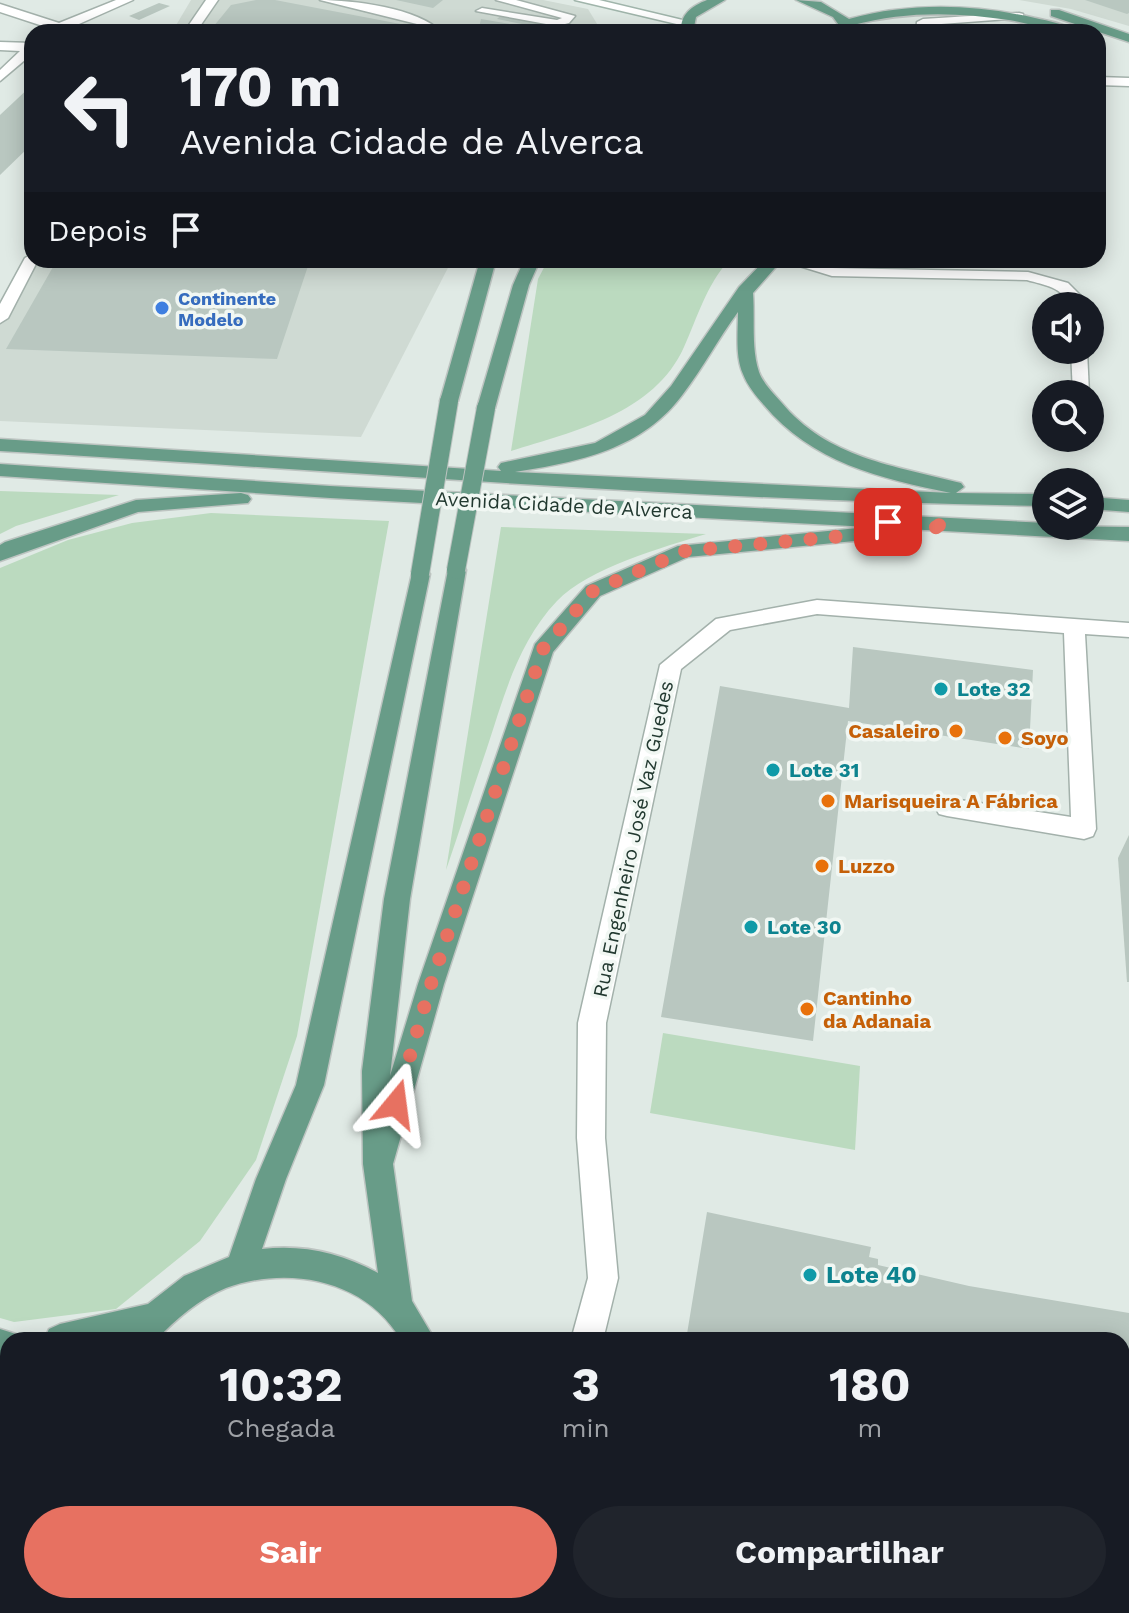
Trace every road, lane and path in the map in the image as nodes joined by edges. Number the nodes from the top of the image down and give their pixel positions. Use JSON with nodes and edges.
{"nodes":[{"id":1,"x":127,"y":0,"type":"edge"},
{"id":2,"x":210,"y":0,"type":"edge"},
{"id":3,"x":326,"y":0,"type":"edge"},
{"id":4,"x":502,"y":0,"type":"edge"},
{"id":5,"x":581,"y":0,"type":"edge"},
{"id":6,"x":719,"y":0,"type":"edge"},
{"id":7,"x":825,"y":0,"type":"edge"},
{"id":8,"x":1000,"y":0,"type":"edge"},
{"id":9,"x":806,"y":1,"type":"edge"},
{"id":10,"x":704,"y":6,"type":"junction"},
{"id":11,"x":616,"y":7,"type":"junction"},
{"id":12,"x":0,"y":8,"type":"edge"},
{"id":13,"x":1019,"y":16,"type":"junction"},
{"id":14,"x":39,"y":24,"type":"edge"},
{"id":15,"x":69,"y":24,"type":"edge"},
{"id":16,"x":195,"y":24,"type":"edge"},
{"id":17,"x":425,"y":24,"type":"edge"},
{"id":18,"x":676,"y":24,"type":"edge"},
{"id":19,"x":687,"y":24,"type":"edge"},
{"id":20,"x":846,"y":24,"type":"edge"},
{"id":21,"x":853,"y":24,"type":"edge"},
{"id":22,"x":923,"y":24,"type":"edge"},
{"id":23,"x":1044,"y":24,"type":"edge"},
{"id":24,"x":1087,"y":24,"type":"edge"},
{"id":25,"x":1106,"y":30,"type":"edge"},
{"id":26,"x":1129,"y":38,"type":"edge"},
{"id":27,"x":1106,"y":44,"type":"edge"},
{"id":28,"x":0,"y":46,"type":"edge"},
{"id":29,"x":24,"y":47,"type":"edge"},
{"id":30,"x":1129,"y":52,"type":"edge"},
{"id":31,"x":24,"y":54,"type":"edge"},
{"id":32,"x":0,"y":77,"type":"edge"},
{"id":33,"x":1106,"y":81,"type":"edge"},
{"id":34,"x":1129,"y":82,"type":"edge"},
{"id":35,"x":26,"y":268,"type":"edge"},
{"id":36,"x":486,"y":268,"type":"edge"},
{"id":37,"x":528,"y":268,"type":"edge"},
{"id":38,"x":767,"y":268,"type":"edge"},
{"id":39,"x":817,"y":268,"type":"edge"},
{"id":40,"x":745,"y":291,"type":"junction"},
{"id":41,"x":1069,"y":292,"type":"edge"},
{"id":42,"x":0,"y":318,"type":"edge"},
{"id":43,"x":0,"y":445,"type":"edge"},
{"id":44,"x":345,"y":465,"type":"junction"},
{"id":45,"x":0,"y":470,"type":"edge"},
{"id":46,"x":330,"y":492,"type":"junction"},
{"id":47,"x":1015,"y":498,"type":"junction"},
{"id":48,"x":1032,"y":499,"type":"edge"},
{"id":49,"x":1104,"y":504,"type":"edge"},
{"id":50,"x":1129,"y":506,"type":"edge"},
{"id":51,"x":950,"y":526,"type":"junction"},
{"id":52,"x":1129,"y":534,"type":"edge"},
{"id":53,"x":0,"y":554,"type":"edge"},
{"id":54,"x":1074,"y":626,"type":"junction"},
{"id":55,"x":1129,"y":630,"type":"edge"},
{"id":56,"x":947,"y":807,"type":"dead end"},
{"id":57,"x":378,"y":1164,"type":"junction"},
{"id":58,"x":240,"y":1268,"type":"junction"},
{"id":59,"x":398,"y":1309,"type":"junction"},
{"id":60,"x":145,"y":1329,"type":"edge"},
{"id":61,"x":122,"y":1332,"type":"edge"},
{"id":62,"x":414,"y":1332,"type":"edge"},
{"id":63,"x":589,"y":1332,"type":"edge"}],
"edges":[{"from":1,"to":15,"type":"street"},
{"from":2,"to":16,"type":"street"},
{"from":3,"to":17,"type":"street"},
{"from":4,"to":4,"type":"lane"},
{"from":5,"to":11,"type":"street"},
{"from":6,"to":10,"type":"main road"},
{"from":7,"to":9,"type":"main road"},
{"from":8,"to":24,"type":"main road"},
{"from":9,"to":20,"type":"main road"},
{"from":10,"to":11,"type":"street"},
{"from":10,"to":19,"type":"main road"},
{"from":11,"to":18,"type":"street"},
{"from":12,"to":14,"type":"street"},
{"from":13,"to":21,"type":"main road"},
{"from":13,"to":22,"type":"lane"},
{"from":13,"to":23,"type":"main road"},
{"from":25,"to":26,"type":"main road"},
{"from":27,"to":30,"type":"main road"},
{"from":28,"to":29,"type":"street"},
{"from":31,"to":32,"type":"street"},
{"from":33,"to":34,"type":"lane"},
{"from":35,"to":42,"type":"lane"},
{"from":36,"to":58,"type":"main road","bridge":true},
{"from":37,"to":57,"type":"main road","bridge":true},
{"from":38,"to":40,"type":"main road"},
{"from":39,"to":41,"type":"lane"},
{"from":40,"to":44,"type":"main road"},
{"from":40,"to":47,"type":"main road"},
{"from":43,"to":44,"type":"main road","name":"Avenida Cidade de Alverca"},
{"from":44,"to":47,"type":"main road","name":"Avenida Cidade de Alverca"},
{"from":45,"to":46,"type":"main road","name":"Avenida Cidade de Alverca"},
{"from":46,"to":51,"type":"main road","name":"Avenida Cidade de Alverca"},
{"from":46,"to":53,"type":"main road"},
{"from":47,"to":48,"type":"main road","name":"Avenida Cidade de Alverca"},
{"from":49,"to":50,"type":"main road"},
{"from":51,"to":52,"type":"main road","name":"Avenida Cidade de Alverca"},
{"from":51,"to":57,"type":"main road"},
{"from":54,"to":55,"type":"street","name":"Rua Engenheiro José Vaz Guedes"},
{"from":54,"to":56,"type":"street"},
{"from":54,"to":63,"type":"street","name":"Rua Engenheiro José Vaz Guedes"},
{"from":57,"to":59,"type":"main road"},
{"from":58,"to":59,"type":"main road"},
{"from":58,"to":60,"type":"main road"},
{"from":59,"to":62,"type":"main road"},
{"from":60,"to":61,"type":"main road"}]}
